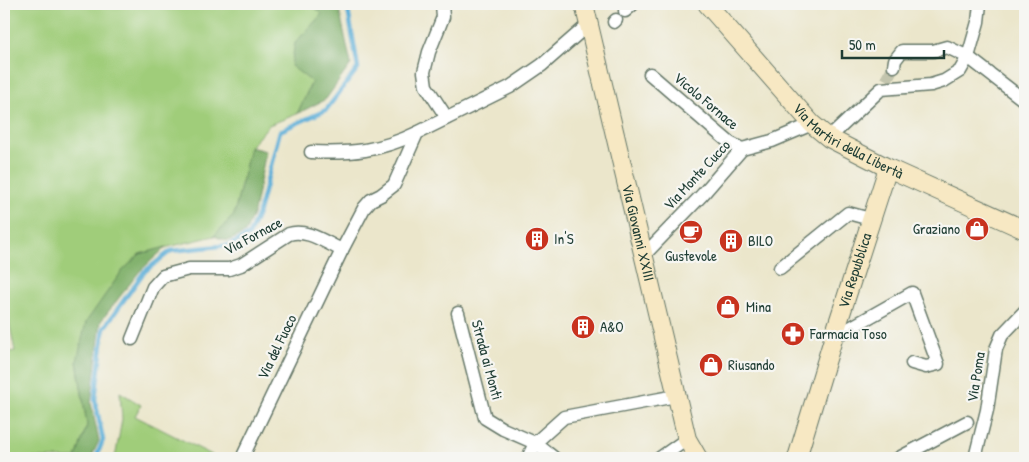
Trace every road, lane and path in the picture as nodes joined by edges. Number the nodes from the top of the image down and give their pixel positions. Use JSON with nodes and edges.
{"nodes":[{"id":1,"x":442,"y":4,"type":"edge"},
{"id":2,"x":584,"y":4,"type":"edge"},
{"id":3,"x":707,"y":4,"type":"edge"},
{"id":4,"x":980,"y":4,"type":"edge"},
{"id":5,"x":588,"y":24,"type":"junction"},
{"id":6,"x":968,"y":57,"type":"junction"},
{"id":7,"x":894,"y":66,"type":"tunnel mouth"},
{"id":8,"x":650,"y":74,"type":"dead end"},
{"id":9,"x":1025,"y":101,"type":"edge"},
{"id":10,"x":447,"y":118,"type":"junction"},
{"id":11,"x":812,"y":124,"type":"junction"},
{"id":12,"x":416,"y":133,"type":"junction"},
{"id":13,"x":829,"y":138,"type":"junction"},
{"id":14,"x":742,"y":149,"type":"junction"},
{"id":15,"x":310,"y":152,"type":"dead end"},
{"id":16,"x":888,"y":168,"type":"junction"},
{"id":17,"x":870,"y":219,"type":"junction"},
{"id":18,"x":1025,"y":230,"type":"edge"},
{"id":19,"x":342,"y":250,"type":"junction"},
{"id":20,"x":644,"y":255,"type":"junction"},
{"id":21,"x":780,"y":268,"type":"dead end"},
{"id":22,"x":1025,"y":311,"type":"edge"},
{"id":23,"x":458,"y":313,"type":"dead end"},
{"id":24,"x":834,"y":337,"type":"junction"},
{"id":25,"x":132,"y":339,"type":"dead end"},
{"id":26,"x":912,"y":363,"type":"dead end"},
{"id":27,"x":676,"y":396,"type":"junction"},
{"id":28,"x":967,"y":422,"type":"dead end"},
{"id":29,"x":687,"y":439,"type":"junction"},
{"id":30,"x":535,"y":443,"type":"junction"},
{"id":31,"x":243,"y":458,"type":"edge"},
{"id":32,"x":528,"y":458,"type":"edge"},
{"id":33,"x":554,"y":458,"type":"edge"},
{"id":34,"x":660,"y":458,"type":"edge"},
{"id":35,"x":698,"y":458,"type":"edge"},
{"id":36,"x":797,"y":458,"type":"edge"},
{"id":37,"x":899,"y":458,"type":"edge"},
{"id":38,"x":975,"y":458,"type":"edge"}],
"edges":[{"from":1,"to":10,"type":"street"},
{"from":2,"to":5,"type":"main road","name":"Via Giovanni XXIII"},
{"from":3,"to":11,"type":"main road","name":"Via Martiri della Libertà"},
{"from":4,"to":6,"type":"street"},
{"from":5,"to":10,"type":"street"},
{"from":5,"to":20,"type":"main road","name":"Via Giovanni XXIII"},
{"from":6,"to":7,"type":"street"},
{"from":6,"to":9,"type":"street"},
{"from":6,"to":13,"type":"street"},
{"from":8,"to":14,"type":"street","name":"Vicolo Fornace"},
{"from":10,"to":12,"type":"street"},
{"from":11,"to":13,"type":"main road","name":"Via Martiri della Libertà"},
{"from":11,"to":14,"type":"street","name":"Via Monte Cucco"},
{"from":12,"to":15,"type":"street"},
{"from":12,"to":19,"type":"street"},
{"from":13,"to":16,"type":"main road","name":"Via Martiri della Libertà"},
{"from":14,"to":20,"type":"street","name":"Via Monte Cucco"},
{"from":16,"to":17,"type":"main road","name":"Via Repubblica"},
{"from":16,"to":18,"type":"main road","name":"Via Martiri della Libertà"},
{"from":17,"to":21,"type":"street"},
{"from":17,"to":24,"type":"main road","name":"Via Repubblica"},
{"from":19,"to":25,"type":"street","name":"Via Fornace"},
{"from":19,"to":31,"type":"street","name":"Via del Fuoco"},
{"from":20,"to":27,"type":"main road","name":"Via Giovanni XXIII"},
{"from":22,"to":38,"type":"street","name":"Via Poma"},
{"from":23,"to":30,"type":"street","name":"Strada ai Monti"},
{"from":24,"to":26,"type":"street"},
{"from":24,"to":36,"type":"main road","name":"Via Repubblica"},
{"from":27,"to":29,"type":"main road","name":"Via Giovanni XXIII"},
{"from":27,"to":30,"type":"street"},
{"from":28,"to":37,"type":"street"},
{"from":29,"to":34,"type":"street"},
{"from":29,"to":35,"type":"main road","name":"Via Giovanni XXIII"},
{"from":30,"to":32,"type":"street"},
{"from":30,"to":33,"type":"street","name":"Strada ai Monti"}]}
